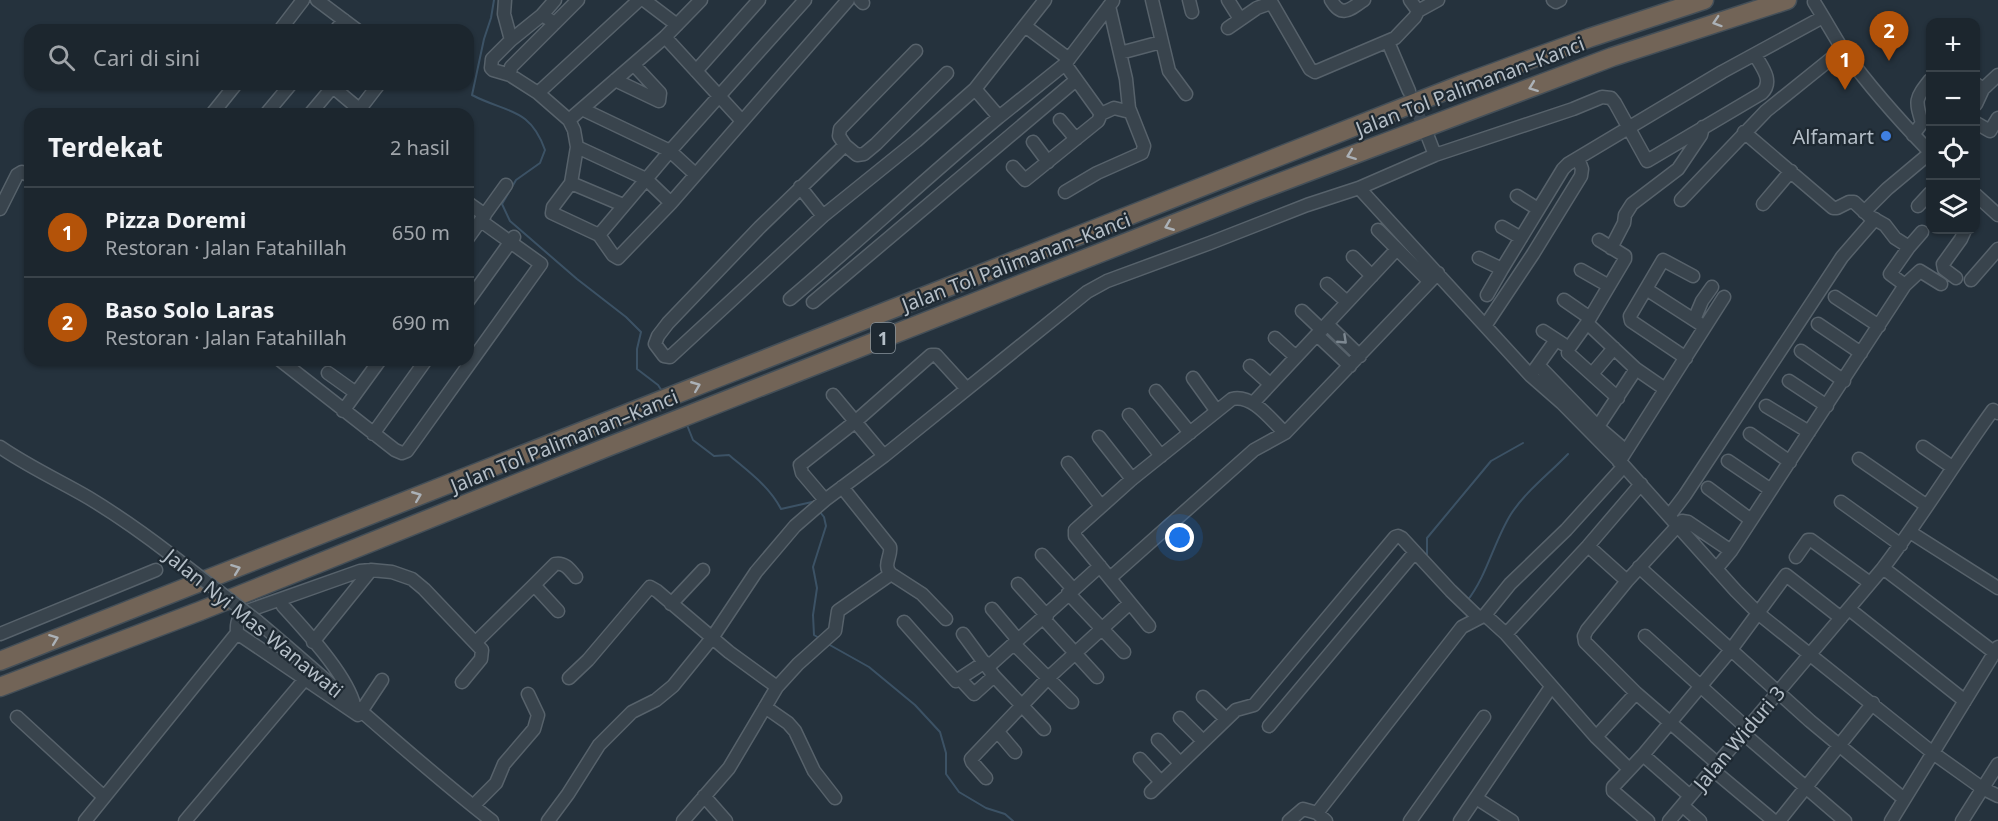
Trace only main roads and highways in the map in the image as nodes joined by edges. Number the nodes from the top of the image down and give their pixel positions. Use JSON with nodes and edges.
{"nodes":[{"id":1,"x":1704,"y":0,"type":"edge"},
{"id":2,"x":1780,"y":2,"type":"edge"},
{"id":3,"x":0,"y":661,"type":"edge"},
{"id":4,"x":0,"y":687,"type":"edge"}],
"edges":[{"from":3,"to":1,"type":"highway","name":"Jalan Tol Palimanan–Kanci","number":"1","one_way":true},
{"from":2,"to":4,"type":"highway","name":"Jalan Tol Palimanan–Kanci","number":"1","one_way":true}]}
